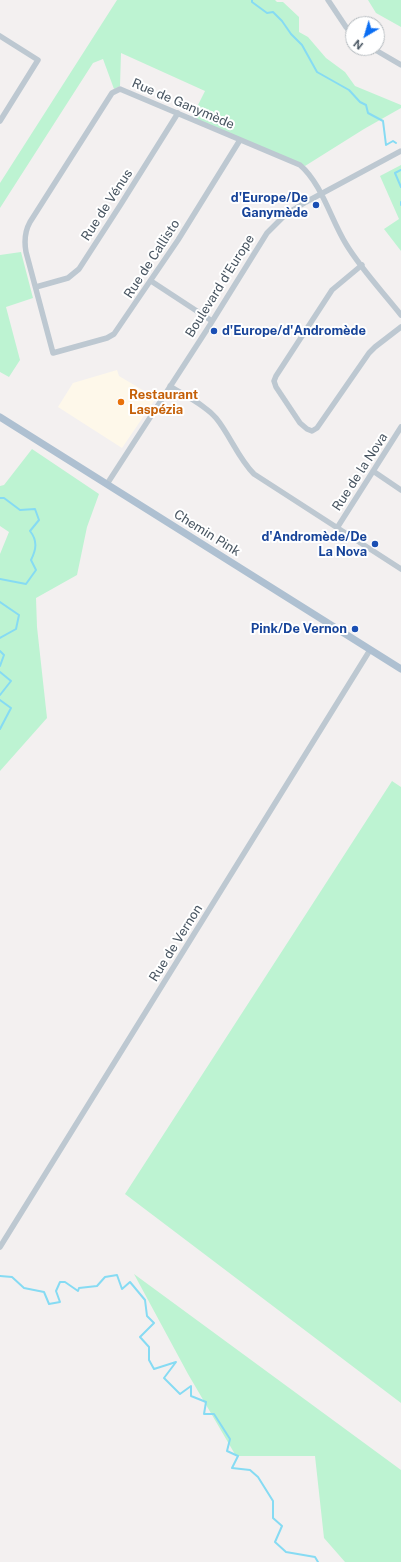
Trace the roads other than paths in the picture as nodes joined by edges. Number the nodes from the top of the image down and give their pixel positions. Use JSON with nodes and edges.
{"nodes":[{"id":1,"x":328,"y":0,"type":"edge"},
{"id":2,"x":345,"y":26,"type":"edge"},
{"id":3,"x":0,"y":36,"type":"edge"},
{"id":4,"x":385,"y":56,"type":"edge"},
{"id":5,"x":401,"y":65,"type":"edge"},
{"id":6,"x":178,"y":113,"type":"junction"},
{"id":7,"x":0,"y":121,"type":"edge"},
{"id":8,"x":240,"y":140,"type":"junction"},
{"id":9,"x":401,"y":151,"type":"edge"},
{"id":10,"x":320,"y":194,"type":"junction"},
{"id":11,"x":362,"y":266,"type":"junction"},
{"id":12,"x":151,"y":281,"type":"junction"},
{"id":13,"x":36,"y":287,"type":"junction"},
{"id":14,"x":401,"y":315,"type":"edge"},
{"id":15,"x":212,"y":320,"type":"junction"},
{"id":16,"x":401,"y":327,"type":"edge"},
{"id":17,"x":53,"y":353,"type":"joint"},
{"id":18,"x":170,"y":386,"type":"junction"},
{"id":19,"x":0,"y":417,"type":"edge"},
{"id":20,"x":401,"y":427,"type":"edge"},
{"id":21,"x":373,"y":471,"type":"junction"},
{"id":22,"x":107,"y":484,"type":"junction"},
{"id":23,"x":401,"y":490,"type":"edge"},
{"id":24,"x":337,"y":528,"type":"junction"},
{"id":25,"x":401,"y":569,"type":"edge"},
{"id":26,"x":370,"y":650,"type":"junction"},
{"id":27,"x":401,"y":669,"type":"edge"},
{"id":28,"x":0,"y":1247,"type":"edge"}],
"edges":[{"from":1,"to":2,"type":"street"},
{"from":3,"to":7,"type":"street"},
{"from":4,"to":5,"type":"street"},
{"from":6,"to":8,"type":"street","name":"Rue de Ganymède"},
{"from":6,"to":13,"type":"street","name":"Rue de Vénus"},
{"from":6,"to":13,"type":"street","name":"Rue de Ganymède"},
{"from":8,"to":10,"type":"street","name":"Rue de Ganymède"},
{"from":8,"to":12,"type":"street","name":"Rue de Callisto"},
{"from":9,"to":10,"type":"street","name":"Boulevard d'Europe"},
{"from":10,"to":11,"type":"street","name":"Rue de Ganymède"},
{"from":10,"to":15,"type":"street","name":"Boulevard d'Europe"},
{"from":11,"to":14,"type":"street","name":"Rue de Ganymède"},
{"from":11,"to":16,"type":"street"},
{"from":12,"to":15,"type":"street"},
{"from":12,"to":17,"type":"street","name":"Rue de Callisto"},
{"from":13,"to":17,"type":"street","name":"Rue de Ganymède"},
{"from":15,"to":18,"type":"street","name":"Boulevard d'Europe"},
{"from":18,"to":22,"type":"street","name":"Boulevard d'Europe"},
{"from":18,"to":24,"type":"street"},
{"from":19,"to":22,"type":"main road","name":"Chemin Pink"},
{"from":20,"to":21,"type":"street","name":"Rue de la Nova"},
{"from":21,"to":23,"type":"street"},
{"from":21,"to":24,"type":"street","name":"Rue de la Nova"},
{"from":22,"to":26,"type":"main road","name":"Chemin Pink"},
{"from":24,"to":25,"type":"street"},
{"from":26,"to":27,"type":"main road","name":"Chemin Pink"},
{"from":26,"to":28,"type":"street","name":"Rue de Vernon"}]}
